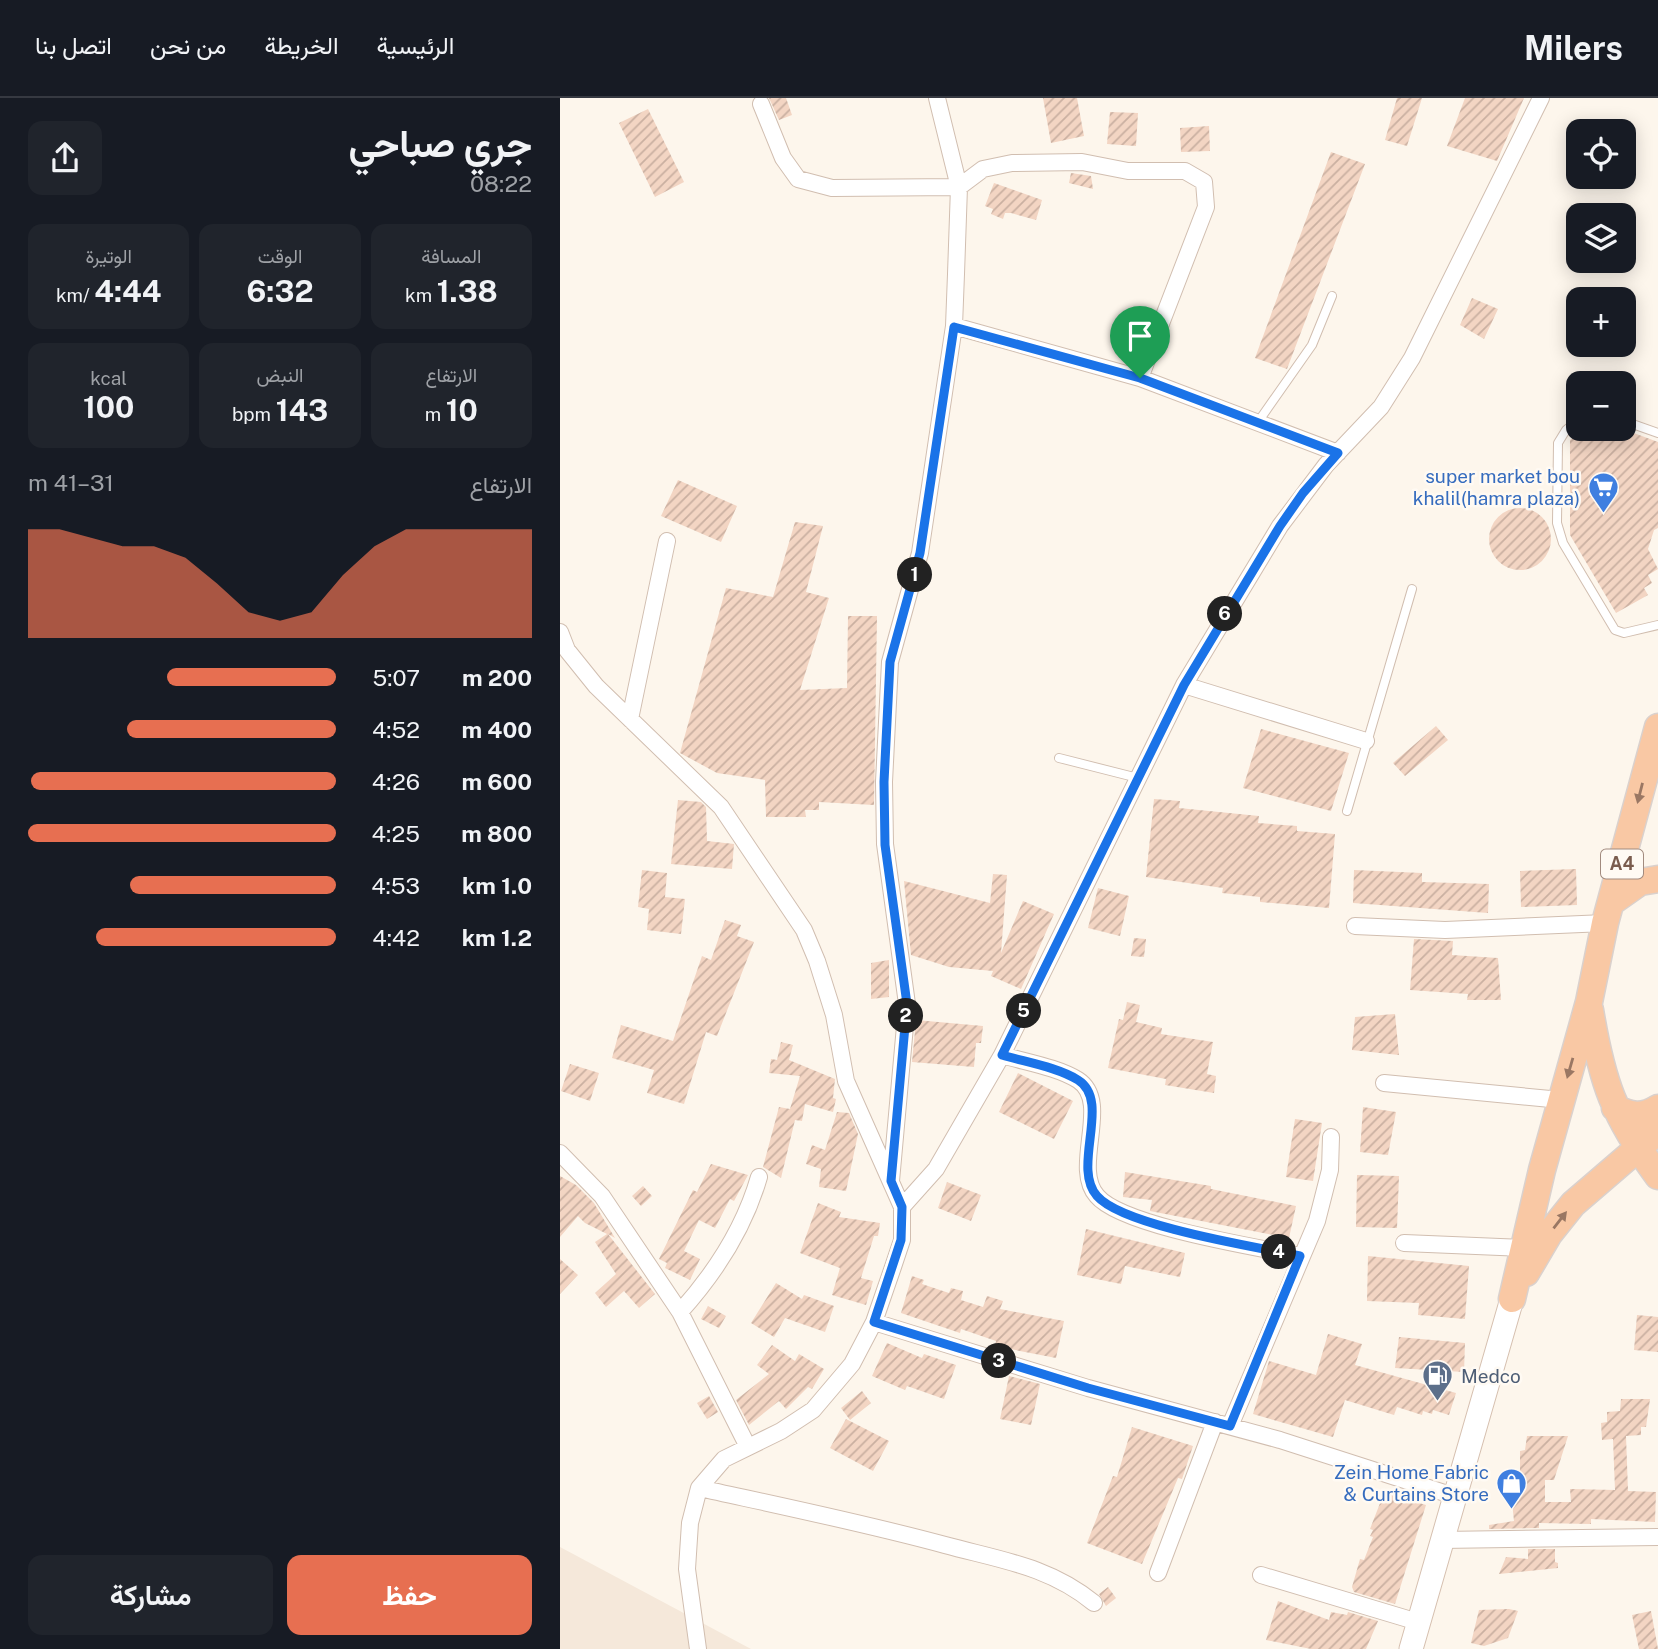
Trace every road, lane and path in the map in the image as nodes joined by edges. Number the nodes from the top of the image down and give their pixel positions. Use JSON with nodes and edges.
{"nodes":[{"id":1,"x":937,"y":98,"type":"edge"},
{"id":2,"x":1541,"y":98,"type":"edge"},
{"id":3,"x":761,"y":104,"type":"dead end"},
{"id":4,"x":959,"y":187,"type":"junction"},
{"id":5,"x":1332,"y":296,"type":"dead end"},
{"id":6,"x":954,"y":327,"type":"junction"},
{"id":7,"x":1140,"y":378,"type":"junction"},
{"id":8,"x":1258,"y":422,"type":"junction"},
{"id":9,"x":1636,"y":425,"type":"edge"},
{"id":10,"x":1566,"y":430,"type":"edge"},
{"id":11,"x":1658,"y":433,"type":"edge"},
{"id":12,"x":1338,"y":453,"type":"junction"},
{"id":13,"x":667,"y":541,"type":"dead end"},
{"id":14,"x":1412,"y":589,"type":"dead end"},
{"id":15,"x":1658,"y":625,"type":"edge"},
{"id":16,"x":560,"y":632,"type":"edge"},
{"id":17,"x":1184,"y":685,"type":"junction"},
{"id":18,"x":630,"y":719,"type":"junction"},
{"id":19,"x":1658,"y":727,"type":"edge"},
{"id":20,"x":1366,"y":741,"type":"junction"},
{"id":21,"x":1059,"y":758,"type":"dead end"},
{"id":22,"x":1139,"y":778,"type":"junction"},
{"id":23,"x":1348,"y":811,"type":"dead end"},
{"id":24,"x":1658,"y":878,"type":"edge"},
{"id":25,"x":1609,"y":912,"type":"junction"},
{"id":26,"x":1355,"y":926,"type":"dead end"},
{"id":27,"x":1589,"y":1002,"type":"junction"},
{"id":28,"x":1002,"y":1055,"type":"junction"},
{"id":29,"x":1384,"y":1083,"type":"dead end"},
{"id":30,"x":1561,"y":1100,"type":"junction"},
{"id":31,"x":1615,"y":1108,"type":"junction"},
{"id":32,"x":1658,"y":1108,"type":"edge"},
{"id":33,"x":1658,"y":1131,"type":"edge"},
{"id":34,"x":1331,"y":1137,"type":"dead end"},
{"id":35,"x":1639,"y":1150,"type":"junction"},
{"id":36,"x":560,"y":1153,"type":"edge"},
{"id":37,"x":1658,"y":1176,"type":"edge"},
{"id":38,"x":759,"y":1177,"type":"dead end"},
{"id":39,"x":891,"y":1181,"type":"junction"},
{"id":40,"x":902,"y":1207,"type":"junction"},
{"id":41,"x":1404,"y":1244,"type":"dead end"},
{"id":42,"x":1524,"y":1248,"type":"junction"},
{"id":43,"x":1300,"y":1256,"type":"junction"},
{"id":44,"x":1513,"y":1299,"type":"junction"},
{"id":45,"x":680,"y":1312,"type":"junction"},
{"id":46,"x":874,"y":1322,"type":"junction"},
{"id":47,"x":1223,"y":1424,"type":"junction"},
{"id":48,"x":747,"y":1447,"type":"junction"},
{"id":49,"x":699,"y":1488,"type":"junction"},
{"id":50,"x":1454,"y":1496,"type":"junction"},
{"id":51,"x":1658,"y":1537,"type":"edge"},
{"id":52,"x":1441,"y":1541,"type":"junction"},
{"id":53,"x":1158,"y":1573,"type":"dead end"},
{"id":54,"x":1261,"y":1575,"type":"dead end"},
{"id":55,"x":1094,"y":1603,"type":"dead end"},
{"id":56,"x":1418,"y":1622,"type":"junction"},
{"id":57,"x":698,"y":1649,"type":"edge"},
{"id":58,"x":1411,"y":1649,"type":"edge"}],
"edges":[{"from":1,"to":4,"type":"street"},
{"from":2,"to":12,"type":"street"},
{"from":3,"to":4,"type":"street"},
{"from":4,"to":6,"type":"street"},
{"from":4,"to":7,"type":"street"},
{"from":5,"to":8,"type":"lane"},
{"from":6,"to":7,"type":"street"},
{"from":6,"to":39,"type":"street"},
{"from":7,"to":8,"type":"street"},
{"from":8,"to":12,"type":"street"},
{"from":9,"to":11,"type":"lane"},
{"from":10,"to":15,"type":"lane"},
{"from":12,"to":17,"type":"street"},
{"from":13,"to":18,"type":"street"},
{"from":14,"to":20,"type":"lane"},
{"from":16,"to":18,"type":"street"},
{"from":17,"to":20,"type":"street"},
{"from":17,"to":22,"type":"street"},
{"from":18,"to":39,"type":"street"},
{"from":19,"to":25,"type":"highway","number":"A4","one_way":true},
{"from":20,"to":23,"type":"lane"},
{"from":21,"to":22,"type":"lane"},
{"from":22,"to":28,"type":"street"},
{"from":24,"to":25,"type":"highway"},
{"from":25,"to":26,"type":"street"},
{"from":25,"to":27,"type":"highway","number":"A4"},
{"from":27,"to":30,"type":"highway","one_way":true},
{"from":27,"to":31,"type":"highway","number":"A4"},
{"from":28,"to":40,"type":"street"},
{"from":28,"to":43,"type":"street"},
{"from":29,"to":30,"type":"street"},
{"from":30,"to":42,"type":"highway"},
{"from":31,"to":32,"type":"highway"},
{"from":31,"to":35,"type":"highway","number":"A4"},
{"from":33,"to":35,"type":"highway"},
{"from":34,"to":43,"type":"street"},
{"from":35,"to":37,"type":"highway","number":"A4"},
{"from":44,"to":35,"type":"highway","one_way":true},
{"from":36,"to":45,"type":"street"},
{"from":38,"to":45,"type":"street"},
{"from":39,"to":40,"type":"street"},
{"from":40,"to":46,"type":"street"},
{"from":41,"to":42,"type":"street"},
{"from":42,"to":44,"type":"highway"},
{"from":43,"to":47,"type":"street"},
{"from":44,"to":50,"type":"main road"},
{"from":45,"to":48,"type":"street"},
{"from":46,"to":47,"type":"street"},
{"from":46,"to":48,"type":"street"},
{"from":47,"to":50,"type":"street"},
{"from":47,"to":53,"type":"street"},
{"from":48,"to":49,"type":"street"},
{"from":49,"to":55,"type":"street"},
{"from":49,"to":57,"type":"street"},
{"from":50,"to":52,"type":"main road"},
{"from":51,"to":52,"type":"street"},
{"from":52,"to":56,"type":"main road"},
{"from":54,"to":56,"type":"street"},
{"from":56,"to":58,"type":"main road"}]}
